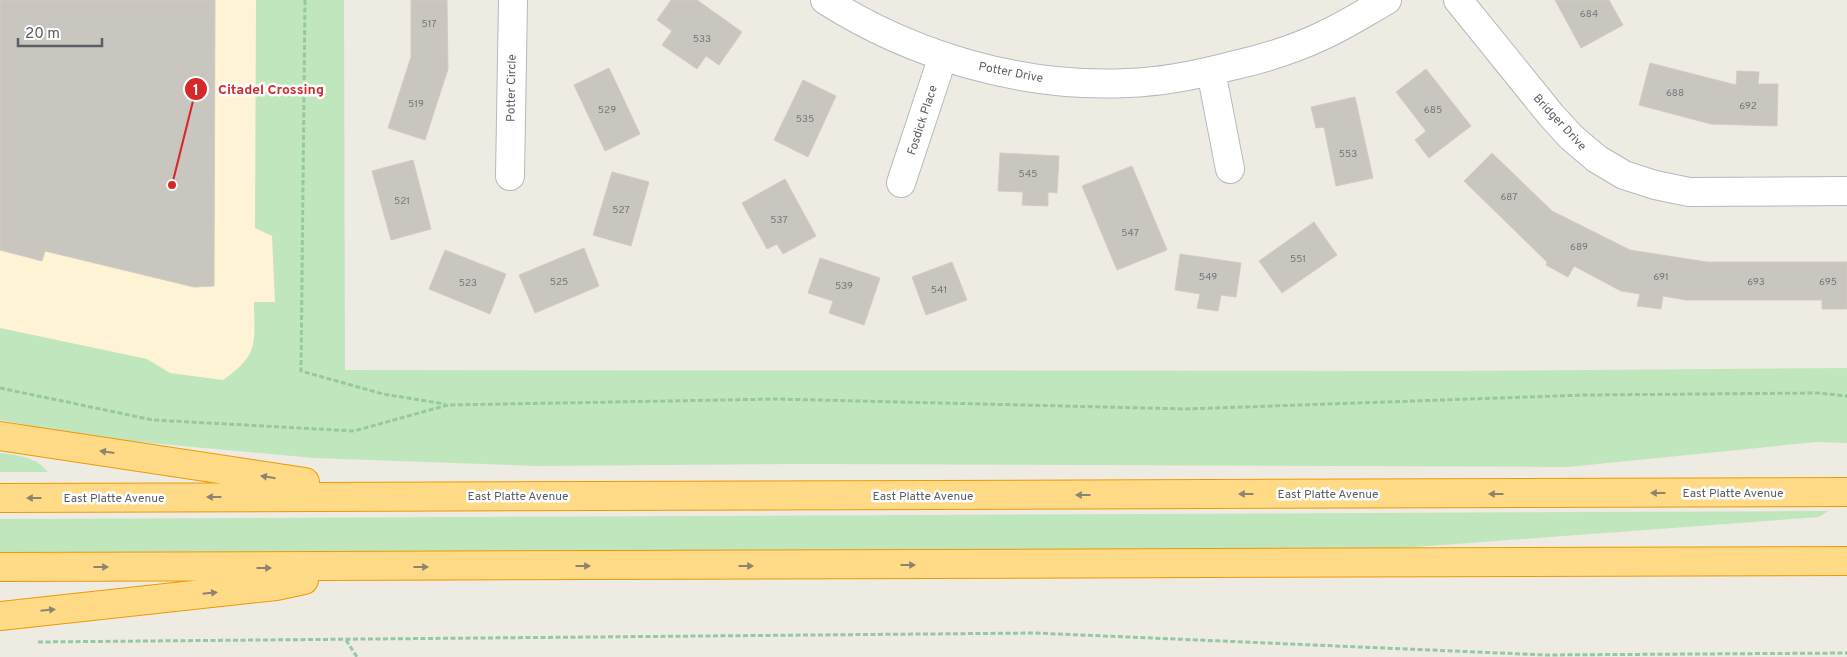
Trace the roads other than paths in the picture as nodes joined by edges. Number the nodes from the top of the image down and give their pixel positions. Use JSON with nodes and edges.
{"nodes":[{"id":1,"x":513,"y":0,"type":"edge"},
{"id":2,"x":825,"y":0,"type":"edge"},
{"id":3,"x":1387,"y":0,"type":"edge"},
{"id":4,"x":1458,"y":0,"type":"edge"},
{"id":5,"x":943,"y":56,"type":"junction"},
{"id":6,"x":1211,"y":71,"type":"junction"},
{"id":7,"x":1230,"y":169,"type":"dead end"},
{"id":8,"x":510,"y":176,"type":"dead end"},
{"id":9,"x":901,"y":183,"type":"dead end"},
{"id":10,"x":1847,"y":191,"type":"edge"},
{"id":11,"x":0,"y":423,"type":"edge"},
{"id":12,"x":0,"y":436,"type":"edge"},
{"id":13,"x":54,"y":445,"type":"junction"},
{"id":14,"x":1847,"y":492,"type":"edge"},
{"id":15,"x":420,"y":495,"type":"junction"},
{"id":16,"x":0,"y":498,"type":"edge"},
{"id":17,"x":1847,"y":561,"type":"edge"},
{"id":18,"x":0,"y":567,"type":"edge"},
{"id":19,"x":372,"y":568,"type":"junction"},
{"id":20,"x":0,"y":616,"type":"edge"}],
"edges":[{"from":1,"to":8,"type":"street","name":"Potter Circle"},
{"from":2,"to":5,"type":"street","name":"Potter Drive"},
{"from":3,"to":6,"type":"street","name":"Potter Drive"},
{"from":4,"to":10,"type":"street","name":"Bridger Drive"},
{"from":5,"to":6,"type":"street","name":"Potter Drive"},
{"from":5,"to":9,"type":"street","name":"Fosdick Place"},
{"from":6,"to":7,"type":"street"},
{"from":11,"to":13,"type":"highway"},
{"from":12,"to":13,"type":"highway"},
{"from":15,"to":13,"type":"highway","one_way":true},
{"from":14,"to":15,"type":"highway","name":"East Platte Avenue","one_way":true},
{"from":15,"to":16,"type":"highway","name":"East Platte Avenue","one_way":true},
{"from":19,"to":17,"type":"highway","one_way":true},
{"from":18,"to":19,"type":"highway","one_way":true},
{"from":20,"to":19,"type":"highway","one_way":true}]}
